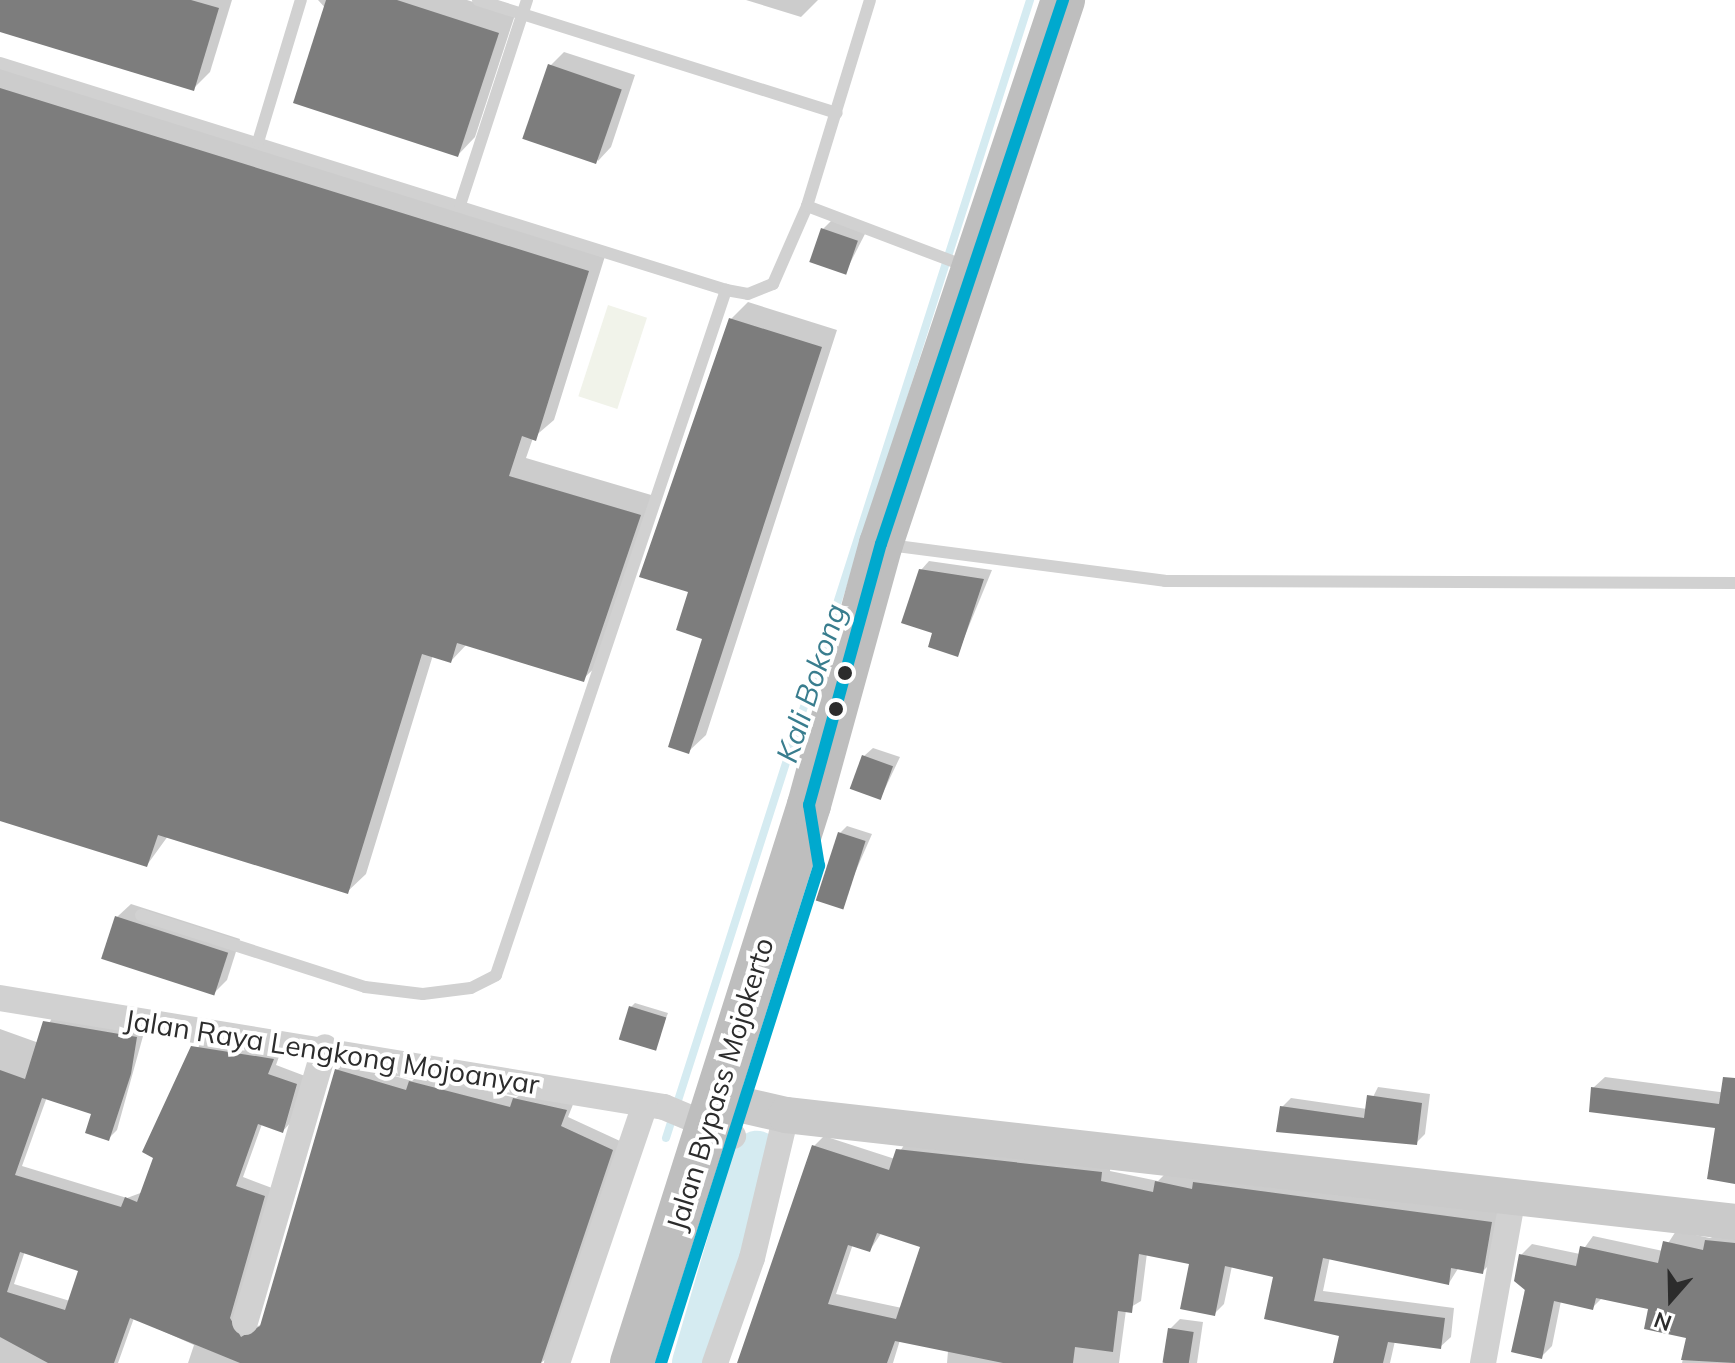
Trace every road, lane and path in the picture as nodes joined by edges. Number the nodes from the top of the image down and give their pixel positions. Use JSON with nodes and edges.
{"nodes":[{"id":1,"x":301,"y":0,"type":"edge"},
{"id":2,"x":478,"y":0,"type":"edge"},
{"id":3,"x":527,"y":0,"type":"edge"},
{"id":4,"x":870,"y":0,"type":"edge"},
{"id":5,"x":1063,"y":0,"type":"edge"},
{"id":6,"x":522,"y":14,"type":"junction"},
{"id":7,"x":0,"y":63,"type":"edge"},
{"id":8,"x":837,"y":113,"type":"junction"},
{"id":9,"x":258,"y":142,"type":"junction"},
{"id":10,"x":460,"y":205,"type":"junction"},
{"id":11,"x":807,"y":206,"type":"junction"},
{"id":12,"x":964,"y":266,"type":"junction"},
{"id":13,"x":726,"y":290,"type":"junction"},
{"id":14,"x":881,"y":544,"type":"junction"},
{"id":15,"x":1735,"y":583,"type":"edge"},
{"id":16,"x":141,"y":915,"type":"dead end"},
{"id":17,"x":0,"y":998,"type":"edge"},
{"id":18,"x":325,"y":1047,"type":"junction"},
{"id":19,"x":654,"y":1106,"type":"junction"},
{"id":20,"x":731,"y":1115,"type":"junction"},
{"id":21,"x":1513,"y":1196,"type":"junction"},
{"id":22,"x":1735,"y":1222,"type":"edge"},
{"id":23,"x":245,"y":1322,"type":"dead end"},
{"id":24,"x":557,"y":1363,"type":"edge"},
{"id":25,"x":632,"y":1363,"type":"edge"},
{"id":26,"x":661,"y":1363,"type":"edge"},
{"id":27,"x":715,"y":1363,"type":"edge"},
{"id":28,"x":1483,"y":1363,"type":"edge"}],
"edges":[{"from":1,"to":9,"type":"lane"},
{"from":2,"to":6,"type":"lane"},
{"from":3,"to":6,"type":"lane"},
{"from":4,"to":8,"type":"lane"},
{"from":5,"to":12,"type":"highway","name":"Jalan Bypass Mojokerto"},
{"from":6,"to":8,"type":"lane"},
{"from":6,"to":10,"type":"lane"},
{"from":7,"to":9,"type":"lane"},
{"from":8,"to":11,"type":"lane"},
{"from":9,"to":10,"type":"lane"},
{"from":10,"to":13,"type":"lane"},
{"from":11,"to":12,"type":"lane"},
{"from":11,"to":13,"type":"lane"},
{"from":12,"to":14,"type":"highway","name":"Jalan Bypass Mojokerto"},
{"from":13,"to":16,"type":"lane"},
{"from":14,"to":15,"type":"lane"},
{"from":14,"to":20,"type":"highway","name":"Jalan Bypass Mojokerto"},
{"from":17,"to":18,"type":"street","name":"Jalan Raya Lengkong Mojoanyar"},
{"from":18,"to":19,"type":"street","name":"Jalan Raya Lengkong Mojoanyar"},
{"from":18,"to":23,"type":"street"},
{"from":19,"to":20,"type":"street","name":"Jalan Raya Lengkong Mojoanyar"},
{"from":19,"to":24,"type":"street"},
{"from":20,"to":21,"type":"main road"},
{"from":20,"to":25,"type":"highway","name":"Jalan Bypass Mojokerto"},
{"from":20,"to":26,"type":"highway","name":"Jalan Bypass Mojokerto"},
{"from":20,"to":27,"type":"street"},
{"from":21,"to":22,"type":"main road"},
{"from":21,"to":28,"type":"street"}]}
